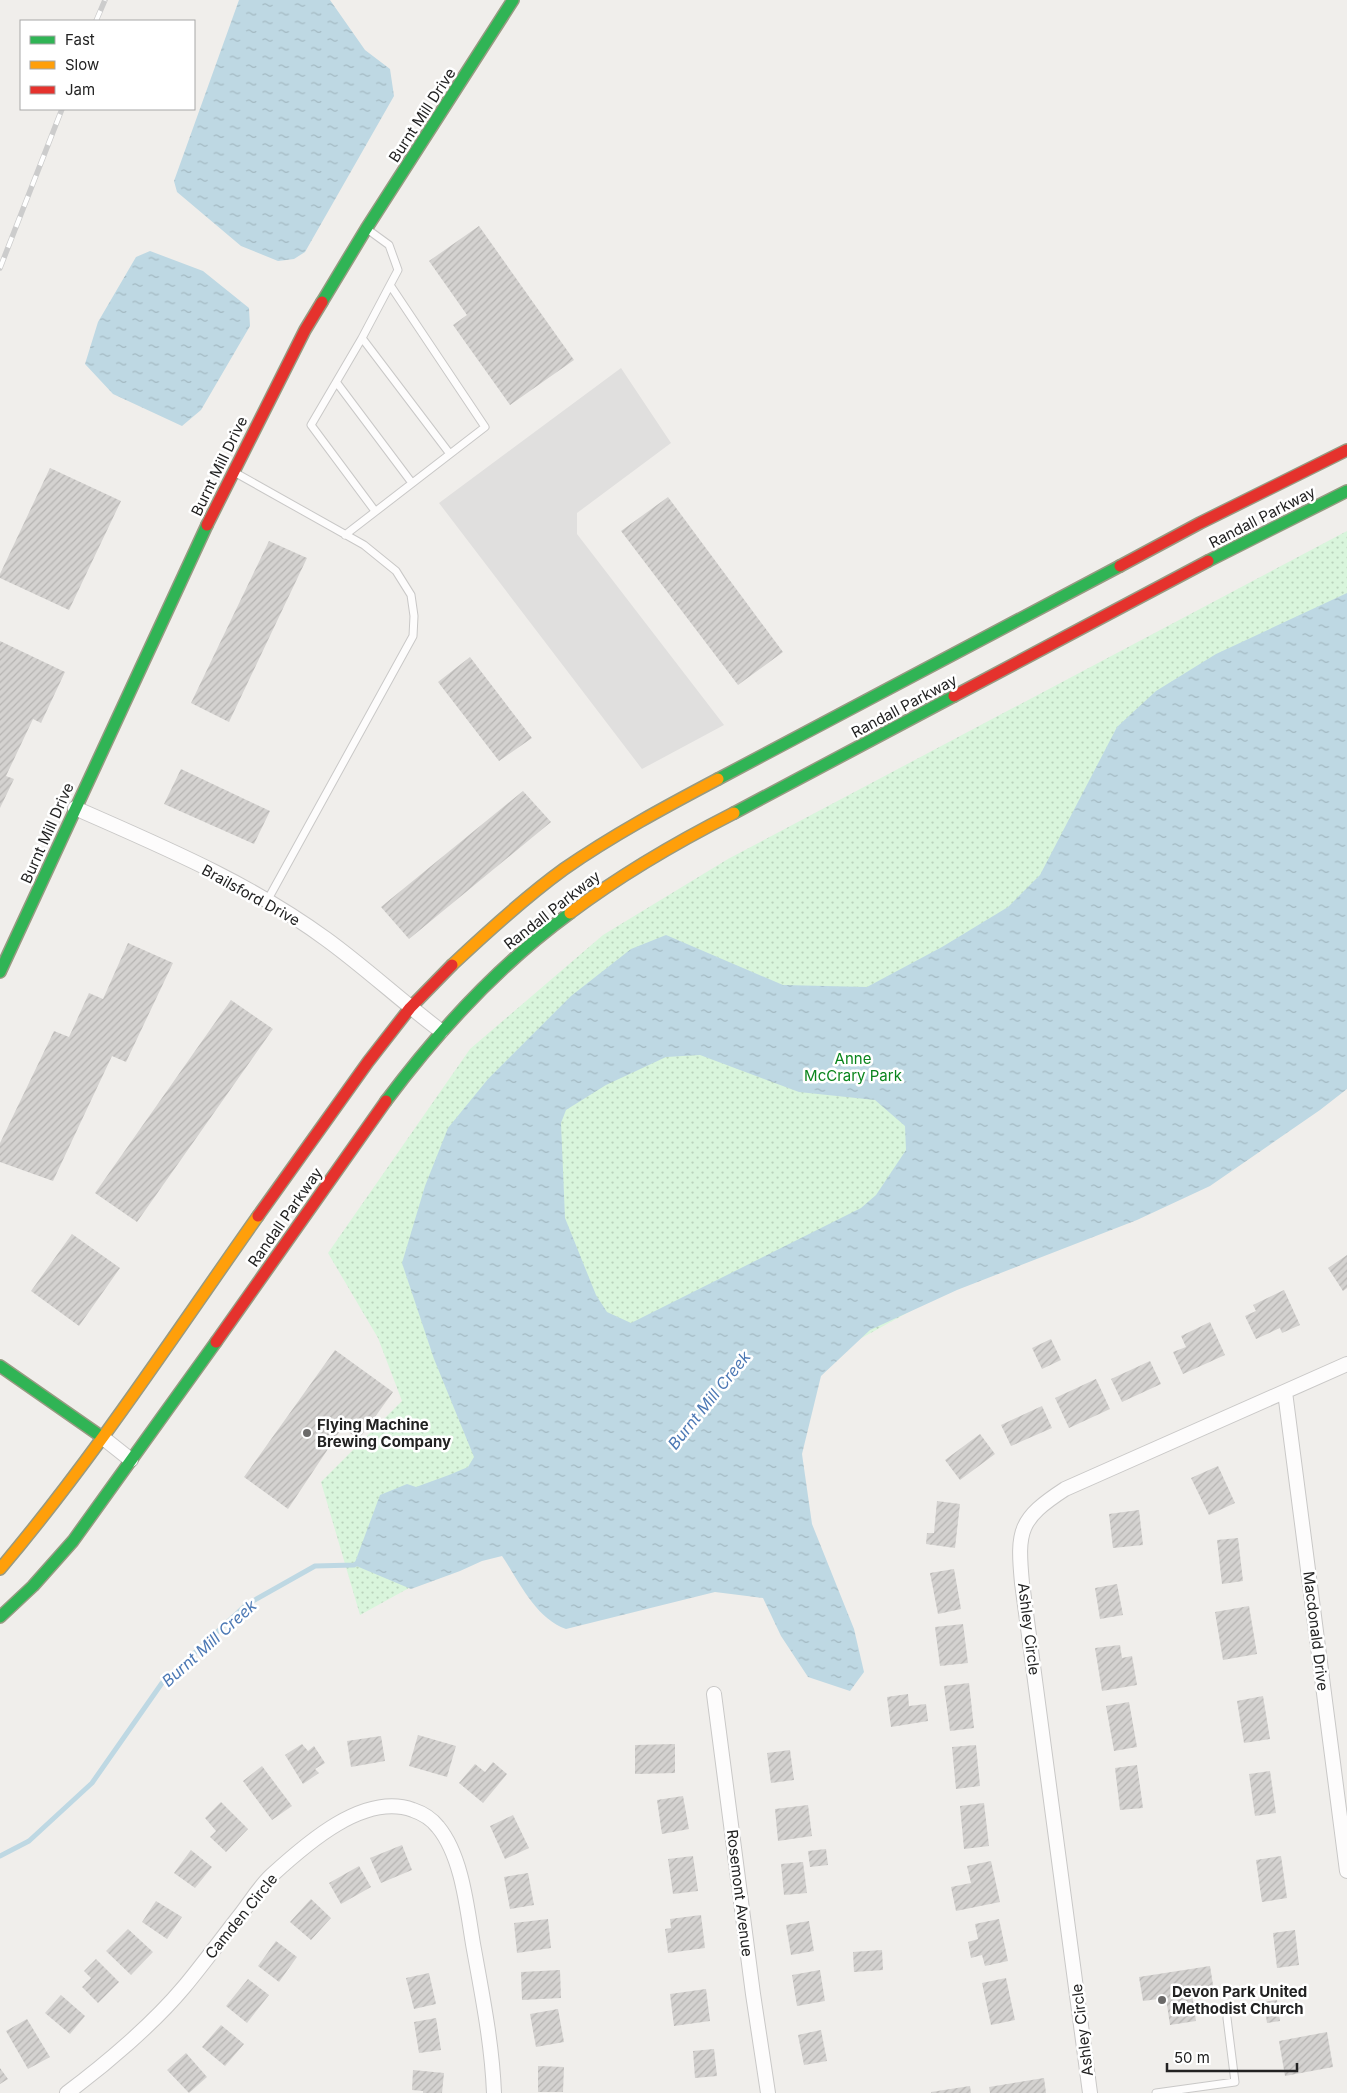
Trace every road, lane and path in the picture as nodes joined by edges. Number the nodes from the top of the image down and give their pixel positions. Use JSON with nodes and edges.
{"nodes":[{"id":1,"x":514,"y":0,"type":"edge"},
{"id":2,"x":366,"y":229,"type":"junction"},
{"id":3,"x":390,"y":286,"type":"junction"},
{"id":4,"x":362,"y":338,"type":"junction"},
{"id":5,"x":337,"y":383,"type":"junction"},
{"id":6,"x":1347,"y":450,"type":"edge"},
{"id":7,"x":450,"y":454,"type":"junction"},
{"id":8,"x":233,"y":472,"type":"junction"},
{"id":9,"x":412,"y":483,"type":"junction"},
{"id":10,"x":1347,"y":491,"type":"edge"},
{"id":11,"x":374,"y":512,"type":"junction"},
{"id":12,"x":345,"y":534,"type":"junction"},
{"id":13,"x":75,"y":808,"type":"junction"},
{"id":14,"x":267,"y":901,"type":"junction"},
{"id":15,"x":0,"y":972,"type":"edge"},
{"id":16,"x":410,"y":1008,"type":"junction"},
{"id":17,"x":442,"y":1031,"type":"junction"},
{"id":18,"x":1347,"y":1364,"type":"edge"},
{"id":19,"x":0,"y":1366,"type":"edge"},
{"id":20,"x":1286,"y":1392,"type":"junction"},
{"id":21,"x":102,"y":1437,"type":"junction"},
{"id":22,"x":132,"y":1460,"type":"junction"},
{"id":23,"x":0,"y":1569,"type":"edge"},
{"id":24,"x":0,"y":1617,"type":"edge"},
{"id":25,"x":714,"y":1694,"type":"dead end"},
{"id":26,"x":1347,"y":1871,"type":"edge"},
{"id":27,"x":1227,"y":2018,"type":"dead end"},
{"id":28,"x":67,"y":2093,"type":"edge"},
{"id":29,"x":494,"y":2093,"type":"edge"},
{"id":30,"x":768,"y":2093,"type":"edge"},
{"id":31,"x":1090,"y":2093,"type":"edge"},
{"id":32,"x":1156,"y":2093,"type":"edge"}],
"edges":[{"from":1,"to":2,"type":"main road","name":"Burnt Mill Drive"},
{"from":2,"to":3,"type":"lane"},
{"from":2,"to":8,"type":"main road","name":"Burnt Mill Drive"},
{"from":3,"to":4,"type":"lane"},
{"from":3,"to":7,"type":"lane"},
{"from":4,"to":5,"type":"lane"},
{"from":4,"to":7,"type":"lane"},
{"from":5,"to":9,"type":"lane"},
{"from":5,"to":11,"type":"lane"},
{"from":6,"to":16,"type":"main road","name":"Randall Parkway"},
{"from":7,"to":9,"type":"lane"},
{"from":8,"to":12,"type":"lane"},
{"from":8,"to":13,"type":"main road","name":"Burnt Mill Drive"},
{"from":9,"to":11,"type":"lane"},
{"from":10,"to":17,"type":"main road","name":"Randall Parkway"},
{"from":11,"to":12,"type":"lane"},
{"from":12,"to":14,"type":"lane"},
{"from":13,"to":14,"type":"street","name":"Brailsford Drive"},
{"from":13,"to":15,"type":"main road","name":"Burnt Mill Drive"},
{"from":14,"to":16,"type":"street","name":"Brailsford Drive"},
{"from":16,"to":17,"type":"street","name":"Brailsford Drive"},
{"from":16,"to":21,"type":"main road","name":"Randall Parkway"},
{"from":17,"to":22,"type":"main road","name":"Randall Parkway"},
{"from":18,"to":20,"type":"street","name":"Ashley Circle"},
{"from":19,"to":21,"type":"main road"},
{"from":20,"to":26,"type":"street","name":"Macdonald Drive"},
{"from":20,"to":31,"type":"street","name":"Ashley Circle"},
{"from":21,"to":22,"type":"street"},
{"from":21,"to":23,"type":"main road","name":"Randall Parkway"},
{"from":22,"to":24,"type":"main road","name":"Randall Parkway"},
{"from":25,"to":30,"type":"street","name":"Rosemont Avenue"},
{"from":27,"to":32,"type":"lane"},
{"from":28,"to":29,"type":"street","name":"Camden Circle"}]}
